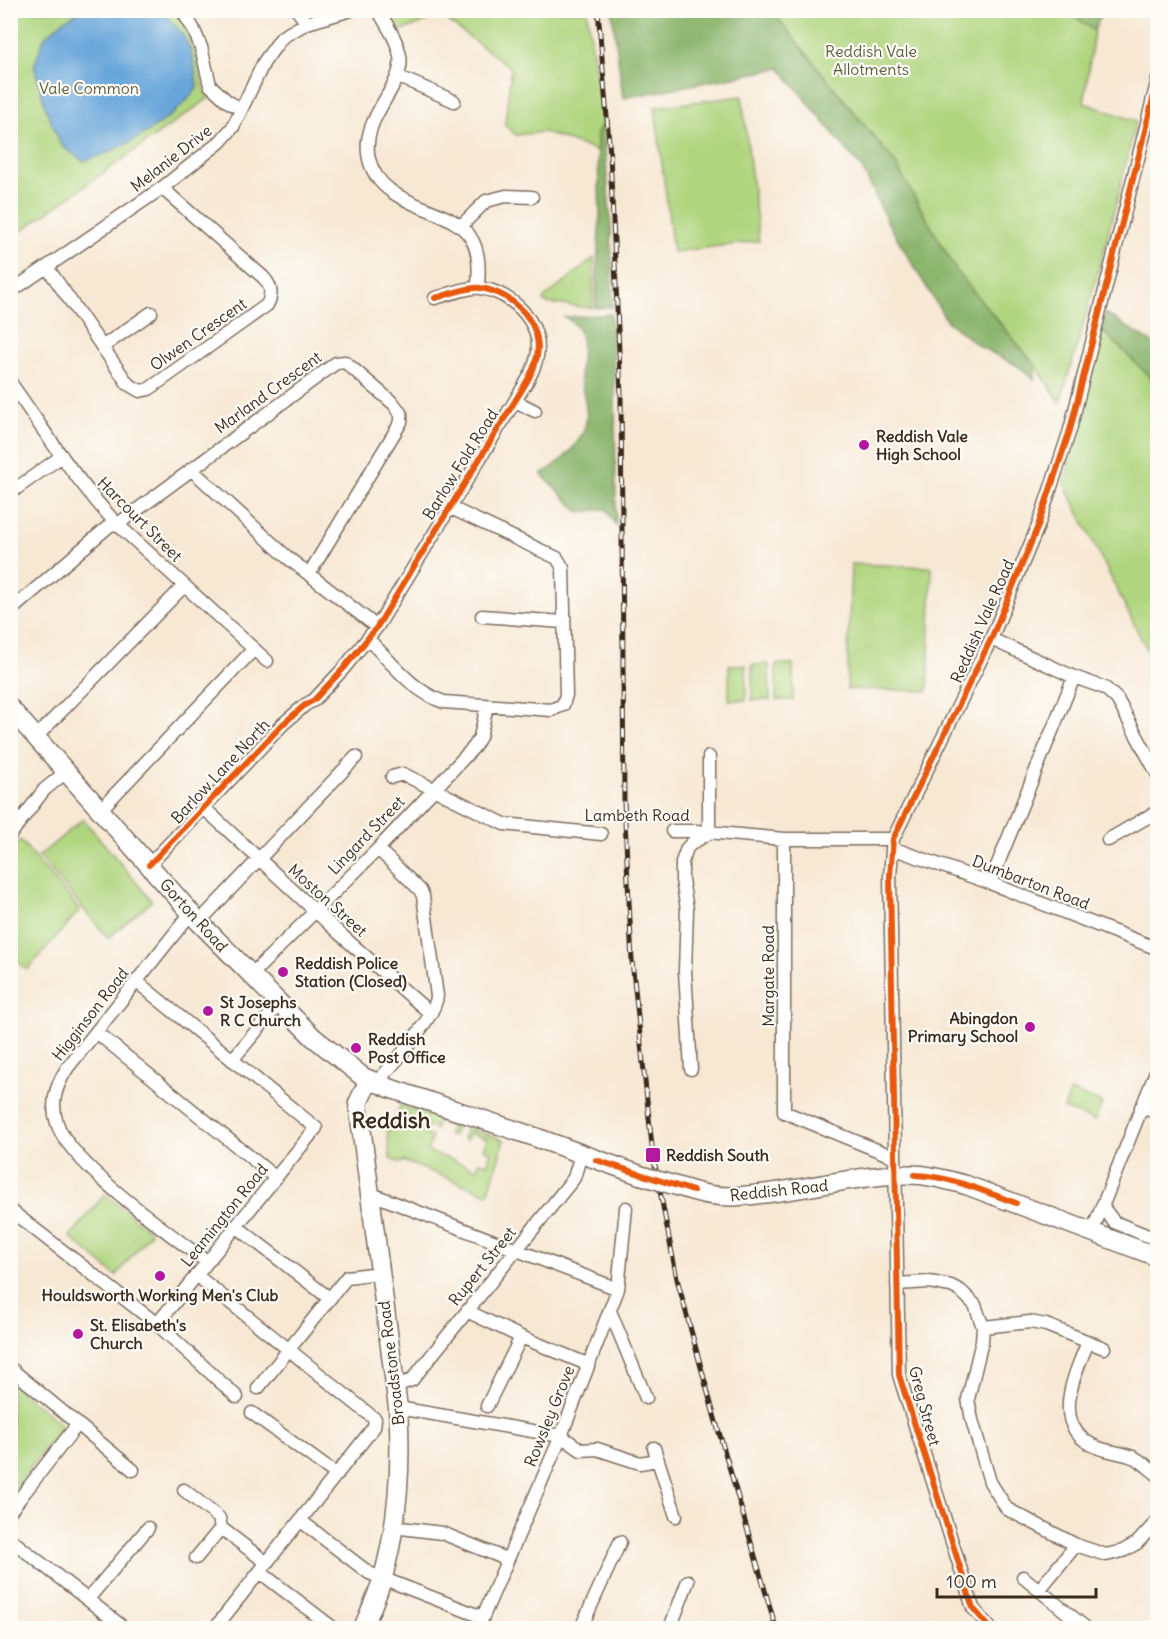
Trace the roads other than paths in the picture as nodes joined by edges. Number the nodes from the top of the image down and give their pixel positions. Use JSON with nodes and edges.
{"nodes":[{"id":1,"x":182,"y":10,"type":"edge"},
{"id":2,"x":297,"y":10,"type":"edge"},
{"id":3,"x":351,"y":10,"type":"edge"},
{"id":4,"x":378,"y":10,"type":"edge"},
{"id":5,"x":308,"y":23,"type":"junction"},
{"id":6,"x":397,"y":76,"type":"junction"},
{"id":7,"x":1158,"y":79,"type":"edge"},
{"id":8,"x":454,"y":101,"type":"dead end"},
{"id":9,"x":242,"y":109,"type":"junction"},
{"id":10,"x":162,"y":188,"type":"junction"},
{"id":11,"x":532,"y":197,"type":"dead end"},
{"id":12,"x":462,"y":226,"type":"junction"},
{"id":13,"x":47,"y":267,"type":"junction"},
{"id":14,"x":478,"y":287,"type":"junction"},
{"id":15,"x":10,"y":292,"type":"edge"},
{"id":16,"x":435,"y":298,"type":"dead end"},
{"id":17,"x":151,"y":313,"type":"dead end"},
{"id":18,"x":102,"y":347,"type":"junction"},
{"id":19,"x":10,"y":381,"type":"edge"},
{"id":20,"x":515,"y":401,"type":"junction"},
{"id":21,"x":537,"y":411,"type":"dead end"},
{"id":22,"x":62,"y":456,"type":"junction"},
{"id":23,"x":191,"y":469,"type":"junction"},
{"id":24,"x":10,"y":493,"type":"edge"},
{"id":25,"x":449,"y":507,"type":"junction"},
{"id":26,"x":116,"y":523,"type":"junction"},
{"id":27,"x":309,"y":574,"type":"junction"},
{"id":28,"x":184,"y":586,"type":"junction"},
{"id":29,"x":10,"y":611,"type":"edge"},
{"id":30,"x":482,"y":616,"type":"dead end"},
{"id":31,"x":563,"y":622,"type":"junction"},
{"id":32,"x":377,"y":627,"type":"junction"},
{"id":33,"x":368,"y":639,"type":"junction"},
{"id":34,"x":991,"y":639,"type":"junction"},
{"id":35,"x":254,"y":649,"type":"junction"},
{"id":36,"x":267,"y":661,"type":"dead end"},
{"id":37,"x":1074,"y":677,"type":"junction"},
{"id":38,"x":314,"y":700,"type":"joint"},
{"id":39,"x":487,"y":706,"type":"junction"},
{"id":40,"x":10,"y":708,"type":"edge"},
{"id":41,"x":36,"y":737,"type":"junction"},
{"id":42,"x":356,"y":757,"type":"dead end"},
{"id":43,"x":709,"y":757,"type":"dead end"},
{"id":44,"x":67,"y":771,"type":"junction"},
{"id":45,"x":1158,"y":775,"type":"edge"},
{"id":46,"x":392,"y":777,"type":"dead end"},
{"id":47,"x":432,"y":790,"type":"junction"},
{"id":48,"x":204,"y":808,"type":"junction"},
{"id":49,"x":100,"y":809,"type":"junction"},
{"id":50,"x":1158,"y":811,"type":"edge"},
{"id":51,"x":12,"y":829,"type":"edge"},
{"id":52,"x":672,"y":831,"type":"dead end"},
{"id":53,"x":709,"y":833,"type":"junction"},
{"id":54,"x":601,"y":834,"type":"dead end"},
{"id":55,"x":784,"y":839,"type":"junction"},
{"id":56,"x":1108,"y":840,"type":"dead end"},
{"id":57,"x":892,"y":843,"type":"junction"},
{"id":58,"x":378,"y":849,"type":"junction"},
{"id":59,"x":259,"y":860,"type":"junction"},
{"id":60,"x":149,"y":866,"type":"junction"},
{"id":61,"x":990,"y":883,"type":"junction"},
{"id":62,"x":315,"y":911,"type":"junction"},
{"id":63,"x":195,"y":917,"type":"junction"},
{"id":64,"x":1158,"y":949,"type":"edge"},
{"id":65,"x":250,"y":976,"type":"junction"},
{"id":66,"x":136,"y":981,"type":"junction"},
{"id":67,"x":279,"y":1004,"type":"junction"},
{"id":68,"x":431,"y":1014,"type":"junction"},
{"id":69,"x":96,"y":1032,"type":"junction"},
{"id":70,"x":232,"y":1060,"type":"junction"},
{"id":71,"x":346,"y":1063,"type":"junction"},
{"id":72,"x":1158,"y":1067,"type":"edge"},
{"id":73,"x":691,"y":1069,"type":"dead end"},
{"id":74,"x":374,"y":1082,"type":"junction"},
{"id":75,"x":1141,"y":1107,"type":"junction"},
{"id":76,"x":1158,"y":1113,"type":"edge"},
{"id":77,"x":361,"y":1130,"type":"junction"},
{"id":78,"x":581,"y":1154,"type":"junction"},
{"id":79,"x":894,"y":1157,"type":"junction"},
{"id":80,"x":895,"y":1176,"type":"junction"},
{"id":81,"x":276,"y":1178,"type":"junction"},
{"id":82,"x":369,"y":1193,"type":"junction"},
{"id":83,"x":1102,"y":1206,"type":"junction"},
{"id":84,"x":626,"y":1209,"type":"dead end"},
{"id":85,"x":10,"y":1210,"type":"edge"},
{"id":86,"x":236,"y":1226,"type":"junction"},
{"id":87,"x":1092,"y":1232,"type":"junction"},
{"id":88,"x":1158,"y":1240,"type":"edge"},
{"id":89,"x":516,"y":1250,"type":"junction"},
{"id":90,"x":1158,"y":1257,"type":"edge"},
{"id":91,"x":207,"y":1262,"type":"junction"},
{"id":92,"x":380,"y":1273,"type":"junction"},
{"id":93,"x":196,"y":1275,"type":"junction"},
{"id":94,"x":897,"y":1284,"type":"junction"},
{"id":95,"x":618,"y":1289,"type":"junction"},
{"id":96,"x":329,"y":1299,"type":"junction"},
{"id":97,"x":467,"y":1311,"type":"junction"},
{"id":98,"x":609,"y":1311,"type":"junction"},
{"id":99,"x":157,"y":1324,"type":"junction"},
{"id":100,"x":983,"y":1328,"type":"junction"},
{"id":101,"x":521,"y":1337,"type":"junction"},
{"id":102,"x":1088,"y":1342,"type":"junction"},
{"id":103,"x":288,"y":1348,"type":"junction"},
{"id":104,"x":1104,"y":1348,"type":"dead end"},
{"id":105,"x":587,"y":1364,"type":"junction"},
{"id":106,"x":10,"y":1368,"type":"edge"},
{"id":107,"x":396,"y":1386,"type":"junction"},
{"id":108,"x":258,"y":1388,"type":"dead end"},
{"id":109,"x":237,"y":1397,"type":"dead end"},
{"id":110,"x":646,"y":1398,"type":"dead end"},
{"id":111,"x":487,"y":1406,"type":"dead end"},
{"id":112,"x":398,"y":1408,"type":"junction"},
{"id":113,"x":252,"y":1413,"type":"dead end"},
{"id":114,"x":77,"y":1425,"type":"junction"},
{"id":115,"x":561,"y":1436,"type":"junction"},
{"id":116,"x":133,"y":1470,"type":"dead end"},
{"id":117,"x":337,"y":1475,"type":"junction"},
{"id":118,"x":1158,"y":1475,"type":"edge"},
{"id":119,"x":184,"y":1490,"type":"dead end"},
{"id":120,"x":10,"y":1511,"type":"edge"},
{"id":121,"x":676,"y":1516,"type":"dead end"},
{"id":122,"x":1158,"y":1520,"type":"edge"},
{"id":123,"x":301,"y":1521,"type":"junction"},
{"id":124,"x":393,"y":1527,"type":"junction"},
{"id":125,"x":148,"y":1528,"type":"dead end"},
{"id":126,"x":221,"y":1528,"type":"junction"},
{"id":127,"x":10,"y":1539,"type":"edge"},
{"id":128,"x":620,"y":1542,"type":"dead end"},
{"id":129,"x":1076,"y":1545,"type":"junction"},
{"id":130,"x":196,"y":1558,"type":"dead end"},
{"id":131,"x":506,"y":1559,"type":"junction"},
{"id":132,"x":264,"y":1567,"type":"junction"},
{"id":133,"x":383,"y":1577,"type":"junction"},
{"id":134,"x":1023,"y":1577,"type":"dead end"},
{"id":135,"x":688,"y":1581,"type":"dead end"},
{"id":136,"x":1039,"y":1590,"type":"junction"},
{"id":137,"x":88,"y":1599,"type":"junction"},
{"id":138,"x":480,"y":1623,"type":"edge"},
{"id":139,"x":124,"y":1629,"type":"edge"},
{"id":140,"x":214,"y":1629,"type":"edge"},
{"id":141,"x":333,"y":1629,"type":"edge"},
{"id":142,"x":363,"y":1629,"type":"edge"},
{"id":143,"x":581,"y":1629,"type":"edge"},
{"id":144,"x":670,"y":1629,"type":"edge"},
{"id":145,"x":990,"y":1629,"type":"edge"},
{"id":146,"x":1086,"y":1629,"type":"edge"}],
"edges":[{"from":1,"to":9,"type":"street"},
{"from":2,"to":5,"type":"street"},
{"from":3,"to":5,"type":"street","name":"Melanie Drive"},
{"from":4,"to":6,"type":"street"},
{"from":5,"to":9,"type":"street","name":"Melanie Drive"},
{"from":6,"to":8,"type":"street"},
{"from":6,"to":12,"type":"street"},
{"from":7,"to":34,"type":"street","name":"Reddish Vale Road"},
{"from":9,"to":10,"type":"street","name":"Melanie Drive"},
{"from":10,"to":13,"type":"street","name":"Melanie Drive"},
{"from":10,"to":18,"type":"street","name":"Olwen Crescent"},
{"from":11,"to":12,"type":"street"},
{"from":12,"to":14,"type":"street"},
{"from":13,"to":15,"type":"street","name":"Melanie Drive"},
{"from":13,"to":18,"type":"street","name":"Olwen Crescent"},
{"from":14,"to":16,"type":"street"},
{"from":14,"to":20,"type":"street","name":"Barlow Fold Road"},
{"from":17,"to":18,"type":"street"},
{"from":19,"to":22,"type":"street","name":"Harcourt Street"},
{"from":20,"to":21,"type":"street","name":"Barlow Fold Road"},
{"from":20,"to":25,"type":"street","name":"Barlow Fold Road"},
{"from":22,"to":24,"type":"street"},
{"from":22,"to":26,"type":"street","name":"Harcourt Street"},
{"from":23,"to":26,"type":"street","name":"Marland Crescent"},
{"from":23,"to":27,"type":"street"},
{"from":23,"to":27,"type":"street","name":"Marland Crescent"},
{"from":25,"to":31,"type":"street"},
{"from":25,"to":32,"type":"street","name":"Barlow Fold Road"},
{"from":26,"to":28,"type":"street","name":"Harcourt Street"},
{"from":26,"to":29,"type":"street","name":"Marland Crescent"},
{"from":27,"to":32,"type":"street"},
{"from":28,"to":35,"type":"street","name":"Harcourt Street"},
{"from":28,"to":41,"type":"street"},
{"from":30,"to":31,"type":"street"},
{"from":31,"to":39,"type":"street"},
{"from":32,"to":33,"type":"street","name":"Barlow Fold Road"},
{"from":33,"to":38,"type":"street","name":"Barlow Fold Road"},
{"from":33,"to":39,"type":"street"},
{"from":34,"to":37,"type":"street"},
{"from":34,"to":57,"type":"street","name":"Reddish Vale Road"},
{"from":35,"to":36,"type":"street","name":"Harcourt Street"},
{"from":35,"to":49,"type":"street"},
{"from":37,"to":45,"type":"street"},
{"from":37,"to":61,"type":"street"},
{"from":38,"to":48,"type":"street","name":"Barlow Lane North"},
{"from":39,"to":47,"type":"street","name":"Lingard Street"},
{"from":40,"to":41,"type":"main road","name":"Gorton Road"},
{"from":41,"to":44,"type":"main road","name":"Gorton Road"},
{"from":42,"to":59,"type":"street","name":"Higginson Road"},
{"from":43,"to":53,"type":"street"},
{"from":44,"to":49,"type":"main road","name":"Gorton Road"},
{"from":44,"to":51,"type":"street"},
{"from":46,"to":47,"type":"street","name":"Lambeth Road"},
{"from":47,"to":54,"type":"street","name":"Lambeth Road"},
{"from":47,"to":58,"type":"street","name":"Lingard Street"},
{"from":48,"to":59,"type":"street","name":"Moston Street"},
{"from":48,"to":60,"type":"street","name":"Barlow Lane North"},
{"from":49,"to":60,"type":"main road","name":"Gorton Road"},
{"from":50,"to":56,"type":"street"},
{"from":52,"to":53,"type":"street","name":"Lambeth Road"},
{"from":53,"to":55,"type":"street","name":"Lambeth Road"},
{"from":53,"to":73,"type":"street"},
{"from":55,"to":57,"type":"street","name":"Lambeth Road"},
{"from":55,"to":79,"type":"street","name":"Margate Road"},
{"from":57,"to":61,"type":"street","name":"Dumbarton Road"},
{"from":57,"to":79,"type":"street","name":"Reddish Vale Road"},
{"from":58,"to":62,"type":"street","name":"Lingard Street"},
{"from":58,"to":68,"type":"street"},
{"from":59,"to":62,"type":"street","name":"Moston Street"},
{"from":59,"to":63,"type":"street","name":"Higginson Road"},
{"from":60,"to":63,"type":"main road","name":"Gorton Road"},
{"from":61,"to":64,"type":"street","name":"Dumbarton Road"},
{"from":62,"to":65,"type":"street","name":"Lingard Street"},
{"from":62,"to":68,"type":"street","name":"Moston Street"},
{"from":63,"to":65,"type":"main road","name":"Gorton Road"},
{"from":63,"to":66,"type":"street","name":"Higginson Road"},
{"from":65,"to":67,"type":"main road","name":"Gorton Road"},
{"from":66,"to":69,"type":"street","name":"Higginson Road"},
{"from":66,"to":70,"type":"street"},
{"from":67,"to":70,"type":"street"},
{"from":67,"to":71,"type":"main road","name":"Gorton Road"},
{"from":68,"to":74,"type":"street"},
{"from":69,"to":81,"type":"street"},
{"from":69,"to":91,"type":"street","name":"Higginson Road"},
{"from":70,"to":81,"type":"street","name":"Leamington Road"},
{"from":71,"to":74,"type":"main road","name":"Gorton Road"},
{"from":71,"to":77,"type":"main road"},
{"from":72,"to":75,"type":"street"},
{"from":74,"to":77,"type":"main road","name":"Broadstone Road"},
{"from":74,"to":78,"type":"main road","name":"Reddish Road"},
{"from":75,"to":76,"type":"street"},
{"from":75,"to":83,"type":"street"},
{"from":77,"to":82,"type":"main road","name":"Broadstone Road"},
{"from":78,"to":80,"type":"main road","name":"Reddish Road","bridge":true},
{"from":78,"to":89,"type":"street","name":"Rupert Street"},
{"from":79,"to":80,"type":"street","name":"Reddish Vale Road"},
{"from":80,"to":87,"type":"main road","name":"Reddish Road"},
{"from":80,"to":94,"type":"street","name":"Greg Street"},
{"from":81,"to":86,"type":"street","name":"Leamington Road"},
{"from":82,"to":89,"type":"street"},
{"from":82,"to":92,"type":"main road","name":"Broadstone Road"},
{"from":83,"to":87,"type":"street"},
{"from":83,"to":88,"type":"street"},
{"from":84,"to":95,"type":"street","name":"Rowsley Grove"},
{"from":85,"to":99,"type":"street"},
{"from":86,"to":91,"type":"street","name":"Leamington Road"},
{"from":86,"to":96,"type":"street"},
{"from":87,"to":90,"type":"main road","name":"Reddish Road"},
{"from":89,"to":95,"type":"street"},
{"from":89,"to":97,"type":"street","name":"Rupert Street"},
{"from":91,"to":93,"type":"street","name":"Leamington Road"},
{"from":92,"to":96,"type":"street"},
{"from":92,"to":107,"type":"main road","name":"Broadstone Road"},
{"from":93,"to":99,"type":"street","name":"Leamington Road"},
{"from":93,"to":103,"type":"street"},
{"from":94,"to":100,"type":"street"},
{"from":94,"to":145,"type":"street","name":"Greg Street"},
{"from":95,"to":98,"type":"street","name":"Rowsley Grove"},
{"from":96,"to":103,"type":"street"},
{"from":97,"to":101,"type":"street"},
{"from":97,"to":107,"type":"street","name":"Rupert Street"},
{"from":98,"to":105,"type":"street","name":"Rowsley Grove"},
{"from":98,"to":110,"type":"street"},
{"from":99,"to":109,"type":"street"},
{"from":100,"to":102,"type":"street"},
{"from":100,"to":129,"type":"street"},
{"from":101,"to":105,"type":"street"},
{"from":101,"to":111,"type":"street"},
{"from":102,"to":104,"type":"street"},
{"from":102,"to":118,"type":"street"},
{"from":103,"to":108,"type":"street"},
{"from":103,"to":117,"type":"street"},
{"from":105,"to":115,"type":"street","name":"Rowsley Grove"},
{"from":106,"to":114,"type":"street"},
{"from":107,"to":112,"type":"main road","name":"Broadstone Road"},
{"from":112,"to":115,"type":"street"},
{"from":112,"to":124,"type":"main road","name":"Broadstone Road"},
{"from":113,"to":117,"type":"street"},
{"from":114,"to":116,"type":"street"},
{"from":114,"to":120,"type":"street"},
{"from":115,"to":121,"type":"street"},
{"from":115,"to":131,"type":"street","name":"Rowsley Grove"},
{"from":117,"to":123,"type":"street"},
{"from":119,"to":126,"type":"street"},
{"from":122,"to":129,"type":"street"},
{"from":123,"to":132,"type":"street"},
{"from":123,"to":133,"type":"street"},
{"from":124,"to":131,"type":"street"},
{"from":124,"to":133,"type":"main road","name":"Broadstone Road"},
{"from":125,"to":137,"type":"street"},
{"from":126,"to":130,"type":"street"},
{"from":126,"to":132,"type":"street"},
{"from":127,"to":137,"type":"street"},
{"from":128,"to":143,"type":"street"},
{"from":129,"to":136,"type":"street"},
{"from":131,"to":138,"type":"street","name":"Rowsley Grove"},
{"from":132,"to":140,"type":"street"},
{"from":132,"to":141,"type":"street"},
{"from":133,"to":138,"type":"street"},
{"from":133,"to":142,"type":"main road","name":"Broadstone Road"},
{"from":134,"to":136,"type":"street"},
{"from":135,"to":144,"type":"street"},
{"from":136,"to":146,"type":"street"},
{"from":137,"to":139,"type":"street"}]}
